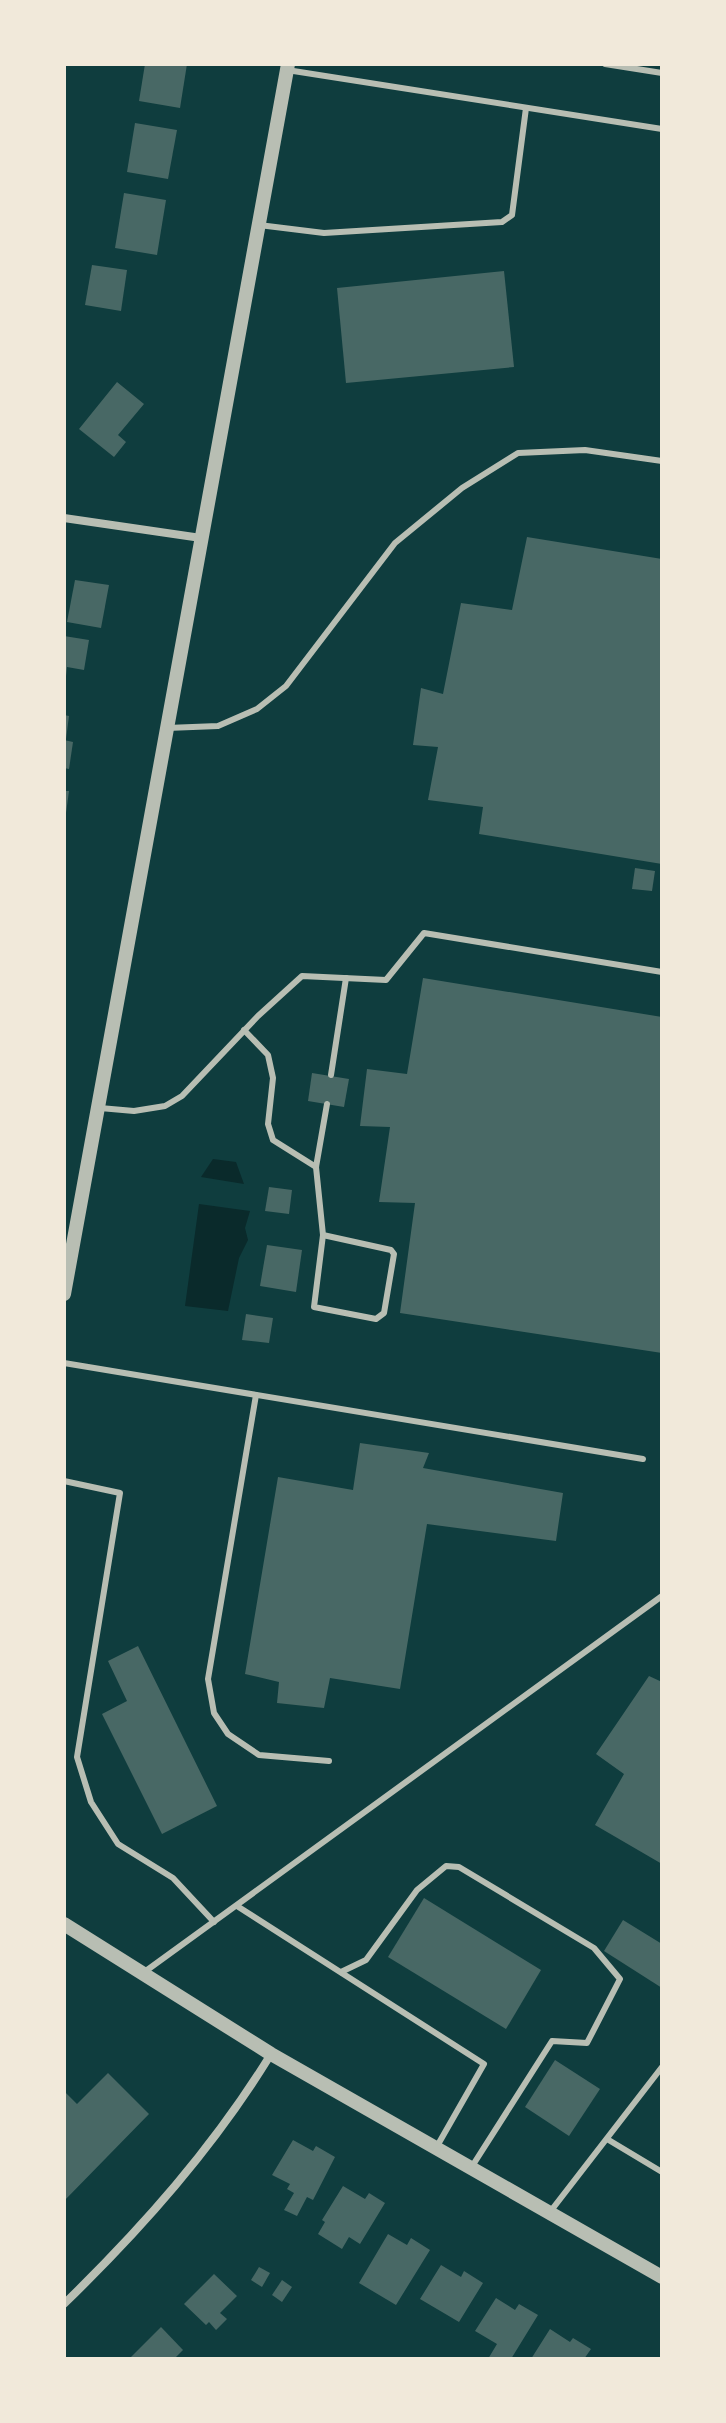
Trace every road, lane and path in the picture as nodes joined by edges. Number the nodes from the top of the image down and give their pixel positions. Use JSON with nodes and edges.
{"nodes":[{"id":1,"x":605,"y":64,"type":"edge"},
{"id":2,"x":287,"y":67,"type":"edge"},
{"id":3,"x":662,"y":73,"type":"edge"},
{"id":4,"x":526,"y":108,"type":"junction"},
{"id":5,"x":662,"y":129,"type":"edge"},
{"id":6,"x":258,"y":225,"type":"junction"},
{"id":7,"x":662,"y":461,"type":"edge"},
{"id":8,"x":64,"y":518,"type":"edge"},
{"id":9,"x":201,"y":538,"type":"junction"},
{"id":10,"x":167,"y":728,"type":"junction"},
{"id":11,"x":662,"y":972,"type":"edge"},
{"id":12,"x":346,"y":978,"type":"junction"},
{"id":13,"x":244,"y":1030,"type":"junction"},
{"id":14,"x":331,"y":1075,"type":"dead end"},
{"id":15,"x":327,"y":1104,"type":"dead end"},
{"id":16,"x":98,"y":1107,"type":"junction"},
{"id":17,"x":316,"y":1167,"type":"junction"},
{"id":18,"x":323,"y":1235,"type":"junction"},
{"id":19,"x":64,"y":1294,"type":"edge"},
{"id":20,"x":64,"y":1363,"type":"edge"},
{"id":21,"x":256,"y":1395,"type":"junction"},
{"id":22,"x":643,"y":1459,"type":"dead end"},
{"id":23,"x":64,"y":1481,"type":"edge"},
{"id":24,"x":662,"y":1596,"type":"edge"},
{"id":25,"x":329,"y":1761,"type":"dead end"},
{"id":26,"x":237,"y":1906,"type":"junction"},
{"id":27,"x":214,"y":1922,"type":"junction"},
{"id":28,"x":64,"y":1924,"type":"edge"},
{"id":29,"x":341,"y":1972,"type":"junction"},
{"id":30,"x":143,"y":1973,"type":"junction"},
{"id":31,"x":271,"y":2054,"type":"junction"},
{"id":32,"x":662,"y":2067,"type":"edge"},
{"id":33,"x":607,"y":2139,"type":"junction"},
{"id":34,"x":436,"y":2148,"type":"junction"},
{"id":35,"x":471,"y":2168,"type":"junction"},
{"id":36,"x":662,"y":2172,"type":"edge"},
{"id":37,"x":550,"y":2212,"type":"junction"},
{"id":38,"x":662,"y":2277,"type":"edge"},
{"id":39,"x":64,"y":2304,"type":"edge"}],
"edges":[{"from":1,"to":3,"type":"lane"},
{"from":2,"to":4,"type":"lane"},
{"from":2,"to":6,"type":"street"},
{"from":4,"to":5,"type":"lane"},
{"from":4,"to":6,"type":"lane"},
{"from":6,"to":9,"type":"street"},
{"from":7,"to":10,"type":"lane"},
{"from":8,"to":9,"type":"street"},
{"from":9,"to":10,"type":"street"},
{"from":10,"to":16,"type":"street"},
{"from":11,"to":12,"type":"lane"},
{"from":12,"to":13,"type":"lane"},
{"from":12,"to":14,"type":"lane"},
{"from":13,"to":16,"type":"lane"},
{"from":13,"to":17,"type":"lane"},
{"from":15,"to":17,"type":"lane"},
{"from":16,"to":19,"type":"street"},
{"from":17,"to":18,"type":"lane"},
{"from":18,"to":18,"type":"lane"},
{"from":20,"to":21,"type":"lane"},
{"from":21,"to":22,"type":"lane"},
{"from":21,"to":25,"type":"lane"},
{"from":23,"to":27,"type":"lane"},
{"from":24,"to":26,"type":"lane"},
{"from":26,"to":27,"type":"lane"},
{"from":26,"to":29,"type":"lane"},
{"from":27,"to":30,"type":"lane"},
{"from":28,"to":30,"type":"street"},
{"from":29,"to":34,"type":"lane"},
{"from":29,"to":35,"type":"lane"},
{"from":30,"to":31,"type":"street"},
{"from":31,"to":34,"type":"street"},
{"from":31,"to":39,"type":"street"},
{"from":32,"to":33,"type":"lane"},
{"from":33,"to":36,"type":"lane"},
{"from":33,"to":37,"type":"lane"},
{"from":34,"to":35,"type":"street"},
{"from":35,"to":37,"type":"street"},
{"from":37,"to":38,"type":"street"}]}
